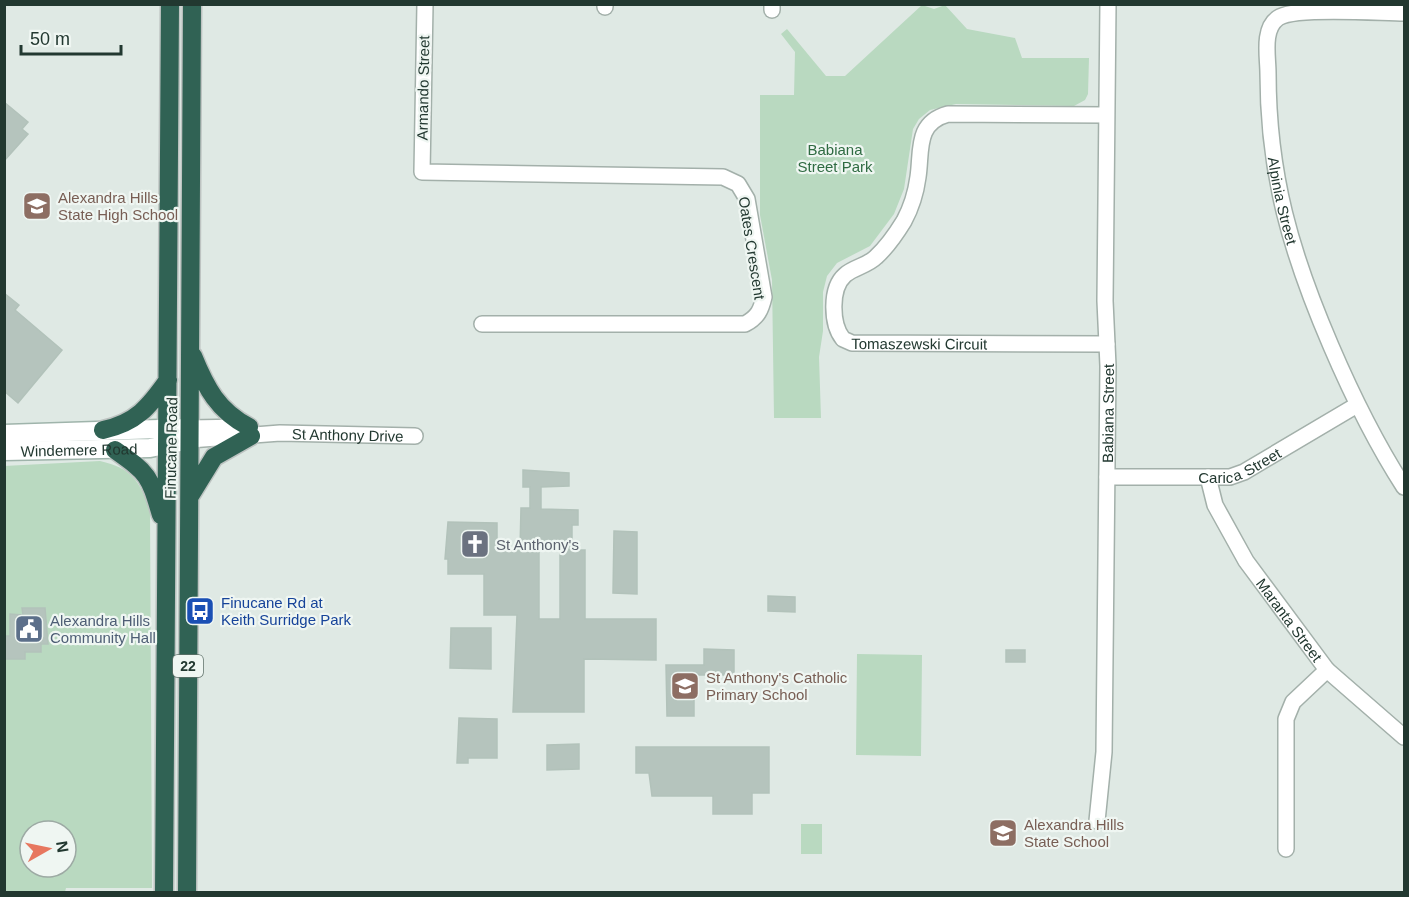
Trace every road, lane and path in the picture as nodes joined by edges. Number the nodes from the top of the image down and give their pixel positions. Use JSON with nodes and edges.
{"nodes":[{"id":1,"x":170,"y":4,"type":"edge"},
{"id":2,"x":192,"y":4,"type":"edge"},
{"id":3,"x":424,"y":4,"type":"edge"},
{"id":4,"x":1108,"y":4,"type":"edge"},
{"id":5,"x":1404,"y":14,"type":"edge"},
{"id":6,"x":1106,"y":115,"type":"junction"},
{"id":7,"x":422,"y":172,"type":"joint"},
{"id":8,"x":482,"y":324,"type":"dead end"},
{"id":9,"x":1107,"y":344,"type":"junction"},
{"id":10,"x":190,"y":349,"type":"junction"},
{"id":11,"x":168,"y":380,"type":"junction"},
{"id":12,"x":1357,"y":405,"type":"junction"},
{"id":13,"x":103,"y":430,"type":"junction"},
{"id":14,"x":250,"y":432,"type":"junction"},
{"id":15,"x":4,"y":434,"type":"edge"},
{"id":16,"x":190,"y":434,"type":"junction"},
{"id":17,"x":415,"y":436,"type":"dead end"},
{"id":18,"x":168,"y":437,"type":"junction"},
{"id":19,"x":115,"y":450,"type":"junction"},
{"id":20,"x":4,"y":451,"type":"edge"},
{"id":21,"x":1107,"y":477,"type":"junction"},
{"id":22,"x":1208,"y":477,"type":"junction"},
{"id":23,"x":1404,"y":487,"type":"edge"},
{"id":24,"x":189,"y":498,"type":"junction"},
{"id":25,"x":166,"y":531,"type":"junction"},
{"id":26,"x":1327,"y":670,"type":"junction"},
{"id":27,"x":1404,"y":737,"type":"edge"},
{"id":28,"x":1097,"y":821,"type":"dead end"},
{"id":29,"x":1286,"y":849,"type":"dead end"},
{"id":30,"x":164,"y":892,"type":"edge"},
{"id":31,"x":187,"y":892,"type":"edge"}],
"edges":[{"from":1,"to":11,"type":"highway","name":"Finucane Road","number":"22"},
{"from":2,"to":10,"type":"highway","name":"Finucane Road","number":"22"},
{"from":3,"to":7,"type":"street","name":"Armando Street"},
{"from":4,"to":6,"type":"street","name":"Babiana Street"},
{"from":5,"to":12,"type":"street","name":"Alpinia Street"},
{"from":6,"to":9,"type":"street","name":"Babiana Street"},
{"from":6,"to":9,"type":"street","name":"Tomaszewski Circuit"},
{"from":7,"to":8,"type":"street","name":"Oates Crescent"},
{"from":9,"to":21,"type":"street","name":"Babiana Street"},
{"from":10,"to":14,"type":"highway"},
{"from":10,"to":16,"type":"highway","name":"Finucane Road","number":"22"},
{"from":11,"to":13,"type":"highway"},
{"from":11,"to":18,"type":"highway","name":"Finucane Road","number":"22"},
{"from":12,"to":22,"type":"street","name":"Carica Street"},
{"from":12,"to":23,"type":"street","name":"Alpinia Street"},
{"from":13,"to":15,"type":"main road","name":"Windemere Road"},
{"from":13,"to":18,"type":"main road","name":"Windemere Road"},
{"from":14,"to":16,"type":"street","name":"St Anthony Drive"},
{"from":14,"to":17,"type":"street","name":"St Anthony Drive"},
{"from":14,"to":24,"type":"highway"},
{"from":16,"to":18,"type":"main road","name":"Windemere Road"},
{"from":16,"to":24,"type":"highway","name":"Finucane Road","number":"22"},
{"from":18,"to":19,"type":"main road","name":"Windemere Road"},
{"from":18,"to":25,"type":"highway","name":"Finucane Road","number":"22"},
{"from":19,"to":20,"type":"main road","name":"Windemere Road"},
{"from":19,"to":25,"type":"highway"},
{"from":21,"to":22,"type":"street","name":"Carica Street"},
{"from":21,"to":28,"type":"street","name":"Babiana Street"},
{"from":22,"to":26,"type":"street","name":"Maranta Street"},
{"from":24,"to":31,"type":"highway","name":"Finucane Road","number":"22"},
{"from":25,"to":30,"type":"highway","name":"Finucane Road","number":"22"},
{"from":26,"to":27,"type":"street","name":"Maranta Street"},
{"from":26,"to":29,"type":"street"}]}
